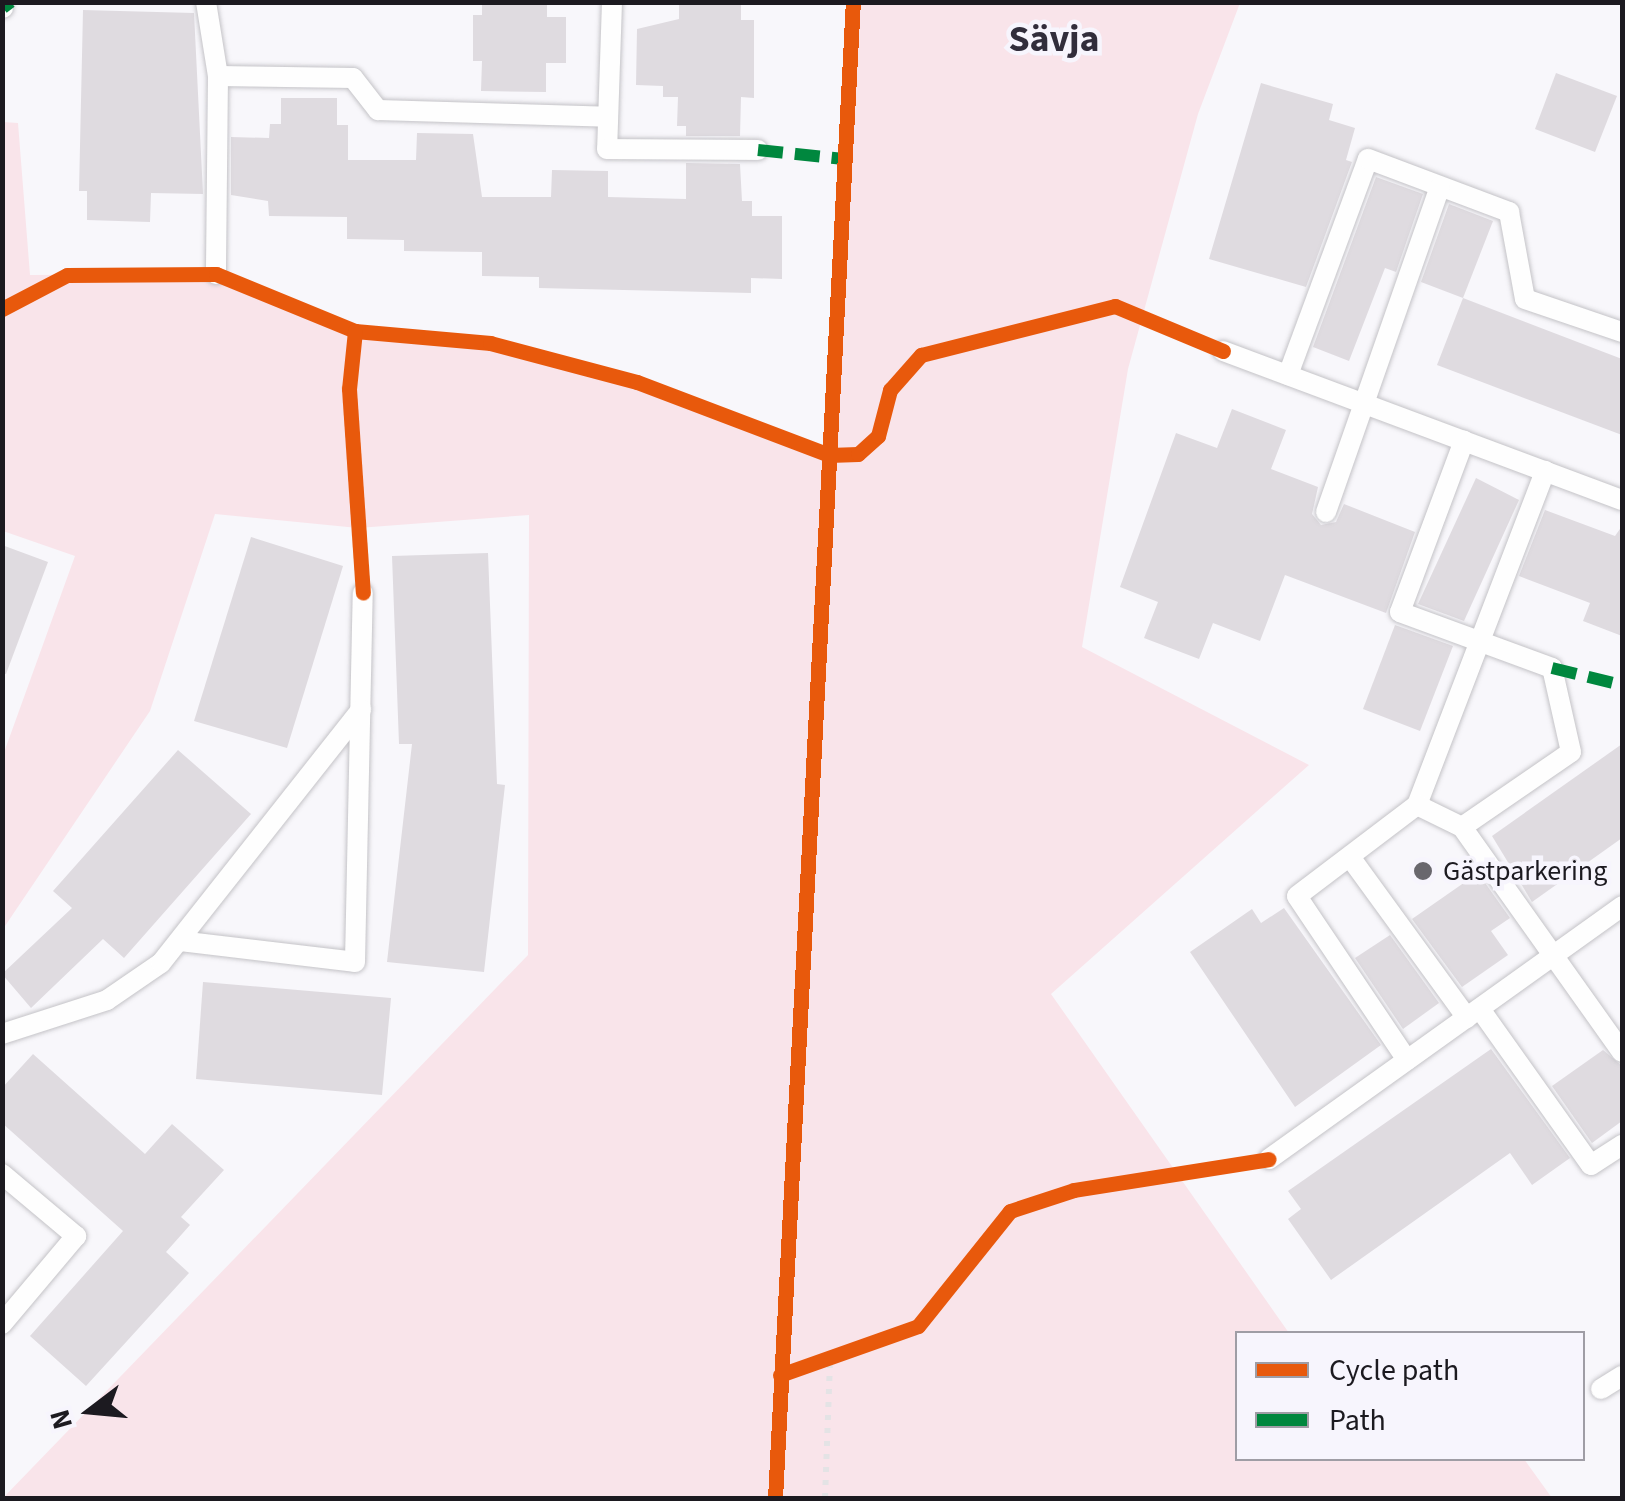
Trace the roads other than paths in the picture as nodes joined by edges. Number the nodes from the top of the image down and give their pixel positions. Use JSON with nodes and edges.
{"nodes":[{"id":1,"x":206,"y":2,"type":"edge"},
{"id":2,"x":612,"y":2,"type":"edge"},
{"id":3,"x":218,"y":76,"type":"junction"},
{"id":4,"x":608,"y":117,"type":"junction"},
{"id":5,"x":758,"y":150,"type":"dead end"},
{"id":6,"x":1440,"y":187,"type":"junction"},
{"id":7,"x":216,"y":274,"type":"dead end"},
{"id":8,"x":1622,"y":332,"type":"edge"},
{"id":9,"x":1224,"y":351,"type":"dead end"},
{"id":10,"x":1288,"y":374,"type":"junction"},
{"id":11,"x":1362,"y":403,"type":"junction"},
{"id":12,"x":1464,"y":441,"type":"junction"},
{"id":13,"x":1545,"y":472,"type":"junction"},
{"id":14,"x":1622,"y":500,"type":"edge"},
{"id":15,"x":1326,"y":512,"type":"dead end"},
{"id":16,"x":363,"y":593,"type":"dead end"},
{"id":17,"x":1480,"y":642,"type":"junction"},
{"id":18,"x":361,"y":710,"type":"junction"},
{"id":19,"x":1416,"y":805,"type":"junction"},
{"id":20,"x":1462,"y":827,"type":"junction"},
{"id":21,"x":1350,"y":858,"type":"junction"},
{"id":22,"x":1622,"y":906,"type":"edge"},
{"id":23,"x":180,"y":941,"type":"junction"},
{"id":24,"x":1552,"y":956,"type":"junction"},
{"id":25,"x":1474,"y":1013,"type":"junction"},
{"id":26,"x":2,"y":1034,"type":"edge"},
{"id":27,"x":1622,"y":1052,"type":"edge"},
{"id":28,"x":1408,"y":1060,"type":"junction"},
{"id":29,"x":1622,"y":1145,"type":"edge"},
{"id":30,"x":1269,"y":1159,"type":"dead end"},
{"id":31,"x":2,"y":1174,"type":"edge"},
{"id":32,"x":2,"y":1324,"type":"edge"},
{"id":33,"x":1622,"y":1376,"type":"edge"},
{"id":34,"x":1601,"y":1389,"type":"dead end"}],
"edges":[{"from":1,"to":3,"type":"lane"},
{"from":2,"to":4,"type":"lane"},
{"from":3,"to":4,"type":"lane"},
{"from":3,"to":7,"type":"lane"},
{"from":4,"to":5,"type":"lane"},
{"from":6,"to":8,"type":"lane"},
{"from":6,"to":10,"type":"lane"},
{"from":6,"to":11,"type":"lane"},
{"from":9,"to":10,"type":"lane"},
{"from":10,"to":11,"type":"lane"},
{"from":11,"to":12,"type":"lane"},
{"from":11,"to":15,"type":"lane"},
{"from":12,"to":13,"type":"lane"},
{"from":12,"to":17,"type":"lane"},
{"from":13,"to":14,"type":"lane"},
{"from":13,"to":17,"type":"lane"},
{"from":16,"to":18,"type":"lane"},
{"from":17,"to":19,"type":"lane"},
{"from":17,"to":20,"type":"lane"},
{"from":18,"to":23,"type":"lane"},
{"from":18,"to":23,"type":"lane"},
{"from":19,"to":20,"type":"lane"},
{"from":19,"to":21,"type":"lane"},
{"from":20,"to":24,"type":"lane"},
{"from":21,"to":25,"type":"lane"},
{"from":21,"to":28,"type":"lane"},
{"from":22,"to":24,"type":"lane"},
{"from":23,"to":26,"type":"lane"},
{"from":24,"to":25,"type":"lane"},
{"from":24,"to":27,"type":"lane"},
{"from":25,"to":28,"type":"lane"},
{"from":25,"to":29,"type":"lane"},
{"from":28,"to":30,"type":"lane"},
{"from":31,"to":32,"type":"lane"},
{"from":33,"to":34,"type":"lane"}]}
